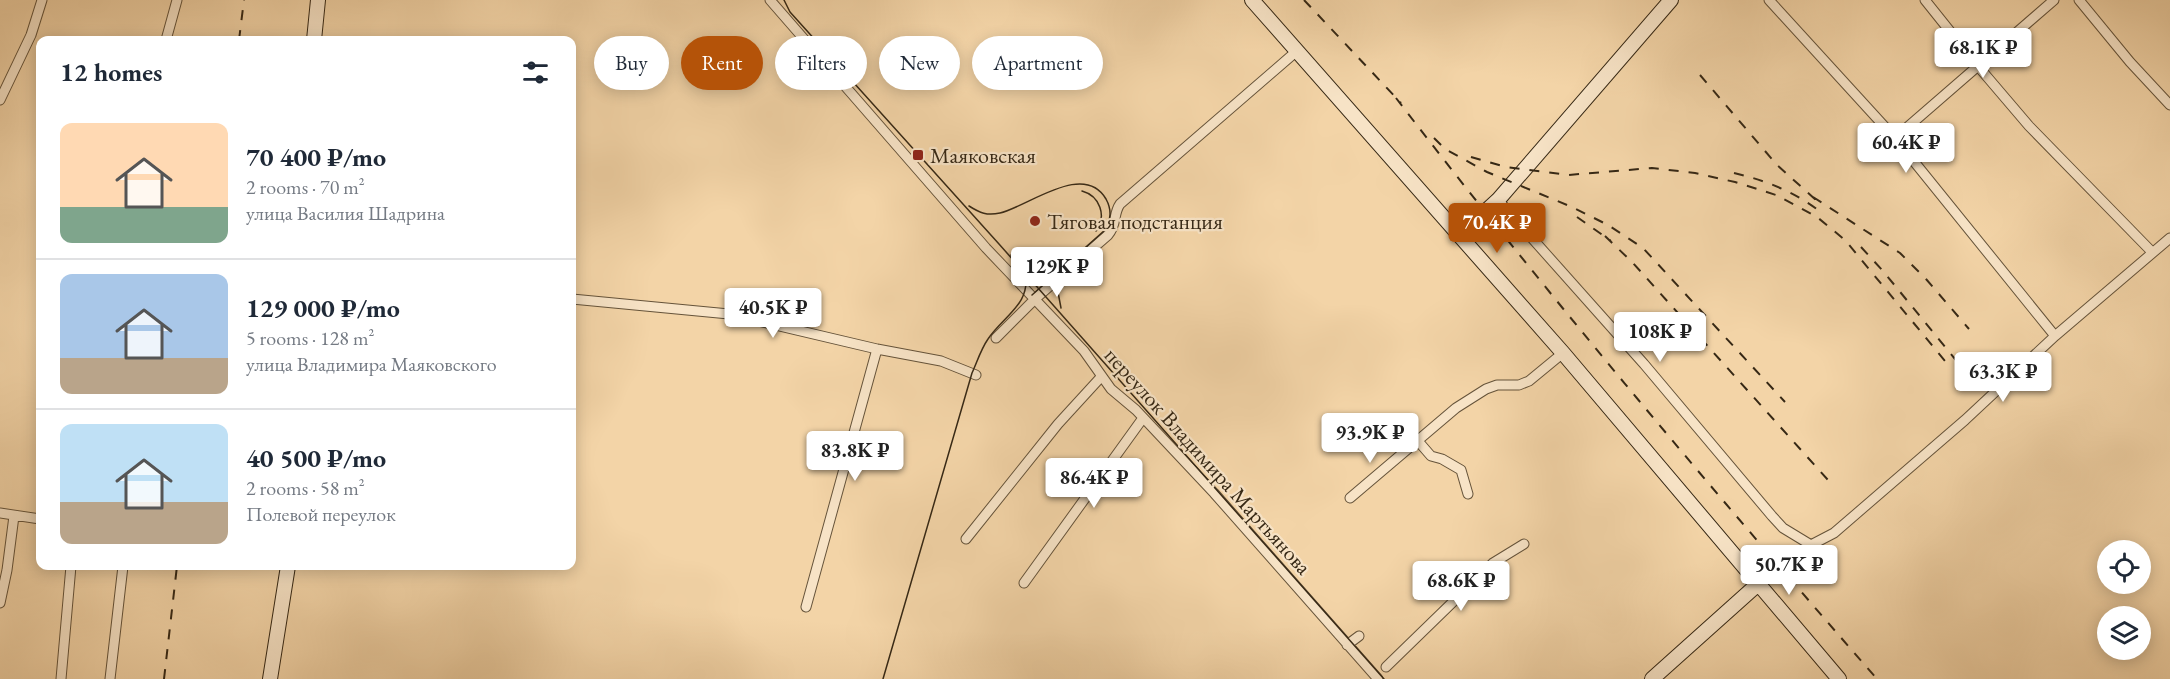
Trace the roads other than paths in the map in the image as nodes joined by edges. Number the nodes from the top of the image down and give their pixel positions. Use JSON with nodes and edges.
{"nodes":[{"id":1,"x":42,"y":0,"type":"edge"},
{"id":2,"x":177,"y":0,"type":"edge"},
{"id":3,"x":318,"y":0,"type":"edge"},
{"id":4,"x":770,"y":0,"type":"edge"},
{"id":5,"x":1252,"y":0,"type":"edge"},
{"id":6,"x":1671,"y":0,"type":"edge"},
{"id":7,"x":1769,"y":0,"type":"edge"},
{"id":8,"x":1925,"y":0,"type":"edge"},
{"id":9,"x":2054,"y":0,"type":"edge"},
{"id":10,"x":2079,"y":0,"type":"edge"},
{"id":11,"x":167,"y":36,"type":"edge"},
{"id":12,"x":314,"y":36,"type":"edge"},
{"id":13,"x":1298,"y":50,"type":"junction"},
{"id":14,"x":1977,"y":65,"type":"junction"},
{"id":15,"x":0,"y":100,"type":"edge"},
{"id":16,"x":2170,"y":105,"type":"edge"},
{"id":17,"x":1895,"y":138,"type":"junction"},
{"id":18,"x":1498,"y":200,"type":"junction"},
{"id":19,"x":1460,"y":235,"type":"junction"},
{"id":20,"x":2170,"y":238,"type":"edge"},
{"id":21,"x":2152,"y":252,"type":"junction"},
{"id":22,"x":1036,"y":298,"type":"junction"},
{"id":23,"x":576,"y":299,"type":"edge"},
{"id":24,"x":2055,"y":336,"type":"junction"},
{"id":25,"x":996,"y":339,"type":"dead end"},
{"id":26,"x":877,"y":349,"type":"junction"},
{"id":27,"x":1563,"y":353,"type":"junction"},
{"id":28,"x":976,"y":375,"type":"dead end"},
{"id":29,"x":1101,"y":378,"type":"junction"},
{"id":30,"x":1143,"y":418,"type":"junction"},
{"id":31,"x":1418,"y":441,"type":"junction"},
{"id":32,"x":1468,"y":494,"type":"dead end"},
{"id":33,"x":1350,"y":498,"type":"dead end"},
{"id":34,"x":0,"y":513,"type":"edge"},
{"id":35,"x":14,"y":516,"type":"junction"},
{"id":36,"x":36,"y":519,"type":"edge"},
{"id":37,"x":966,"y":540,"type":"dead end"},
{"id":38,"x":1524,"y":544,"type":"dead end"},
{"id":39,"x":71,"y":570,"type":"edge"},
{"id":40,"x":123,"y":570,"type":"edge"},
{"id":41,"x":287,"y":570,"type":"edge"},
{"id":42,"x":1024,"y":584,"type":"dead end"},
{"id":43,"x":1758,"y":584,"type":"junction"},
{"id":44,"x":0,"y":603,"type":"edge"},
{"id":45,"x":807,"y":607,"type":"dead end"},
{"id":46,"x":1359,"y":636,"type":"dead end"},
{"id":47,"x":1347,"y":645,"type":"junction"},
{"id":48,"x":1386,"y":667,"type":"dead end"},
{"id":49,"x":62,"y":679,"type":"edge"},
{"id":50,"x":110,"y":679,"type":"edge"},
{"id":51,"x":270,"y":679,"type":"edge"},
{"id":52,"x":1378,"y":679,"type":"edge"},
{"id":53,"x":1653,"y":679,"type":"edge"},
{"id":54,"x":1839,"y":679,"type":"edge"}],
"edges":[{"from":1,"to":15,"type":"street"},
{"from":2,"to":11,"type":"street"},
{"from":3,"to":12,"type":"main road"},
{"from":4,"to":22,"type":"street","name":"переулок Владимира Мартьянова"},
{"from":5,"to":13,"type":"main road"},
{"from":6,"to":18,"type":"main road"},
{"from":7,"to":17,"type":"street"},
{"from":8,"to":14,"type":"street"},
{"from":9,"to":14,"type":"street"},
{"from":10,"to":16,"type":"street"},
{"from":13,"to":19,"type":"main road"},
{"from":13,"to":22,"type":"street"},
{"from":14,"to":17,"type":"street"},
{"from":14,"to":21,"type":"street"},
{"from":17,"to":24,"type":"street"},
{"from":18,"to":19,"type":"main road"},
{"from":18,"to":24,"type":"street"},
{"from":19,"to":27,"type":"main road"},
{"from":20,"to":21,"type":"street"},
{"from":21,"to":24,"type":"street"},
{"from":22,"to":25,"type":"street"},
{"from":22,"to":29,"type":"street","name":"переулок Владимира Мартьянова"},
{"from":23,"to":26,"type":"street"},
{"from":26,"to":28,"type":"street"},
{"from":26,"to":45,"type":"street"},
{"from":27,"to":31,"type":"street"},
{"from":27,"to":43,"type":"main road"},
{"from":29,"to":30,"type":"street","name":"переулок Владимира Мартьянова"},
{"from":29,"to":37,"type":"street"},
{"from":30,"to":42,"type":"street"},
{"from":30,"to":47,"type":"street","name":"переулок Владимира Мартьянова"},
{"from":31,"to":32,"type":"street"},
{"from":31,"to":33,"type":"street"},
{"from":34,"to":35,"type":"street"},
{"from":35,"to":36,"type":"street"},
{"from":35,"to":44,"type":"street"},
{"from":38,"to":48,"type":"street"},
{"from":39,"to":49,"type":"street"},
{"from":40,"to":50,"type":"street"},
{"from":41,"to":51,"type":"main road"},
{"from":43,"to":53,"type":"main road"},
{"from":43,"to":54,"type":"main road"},
{"from":46,"to":47,"type":"street"},
{"from":47,"to":52,"type":"street","name":"переулок Владимира Мартьянова"}]}
